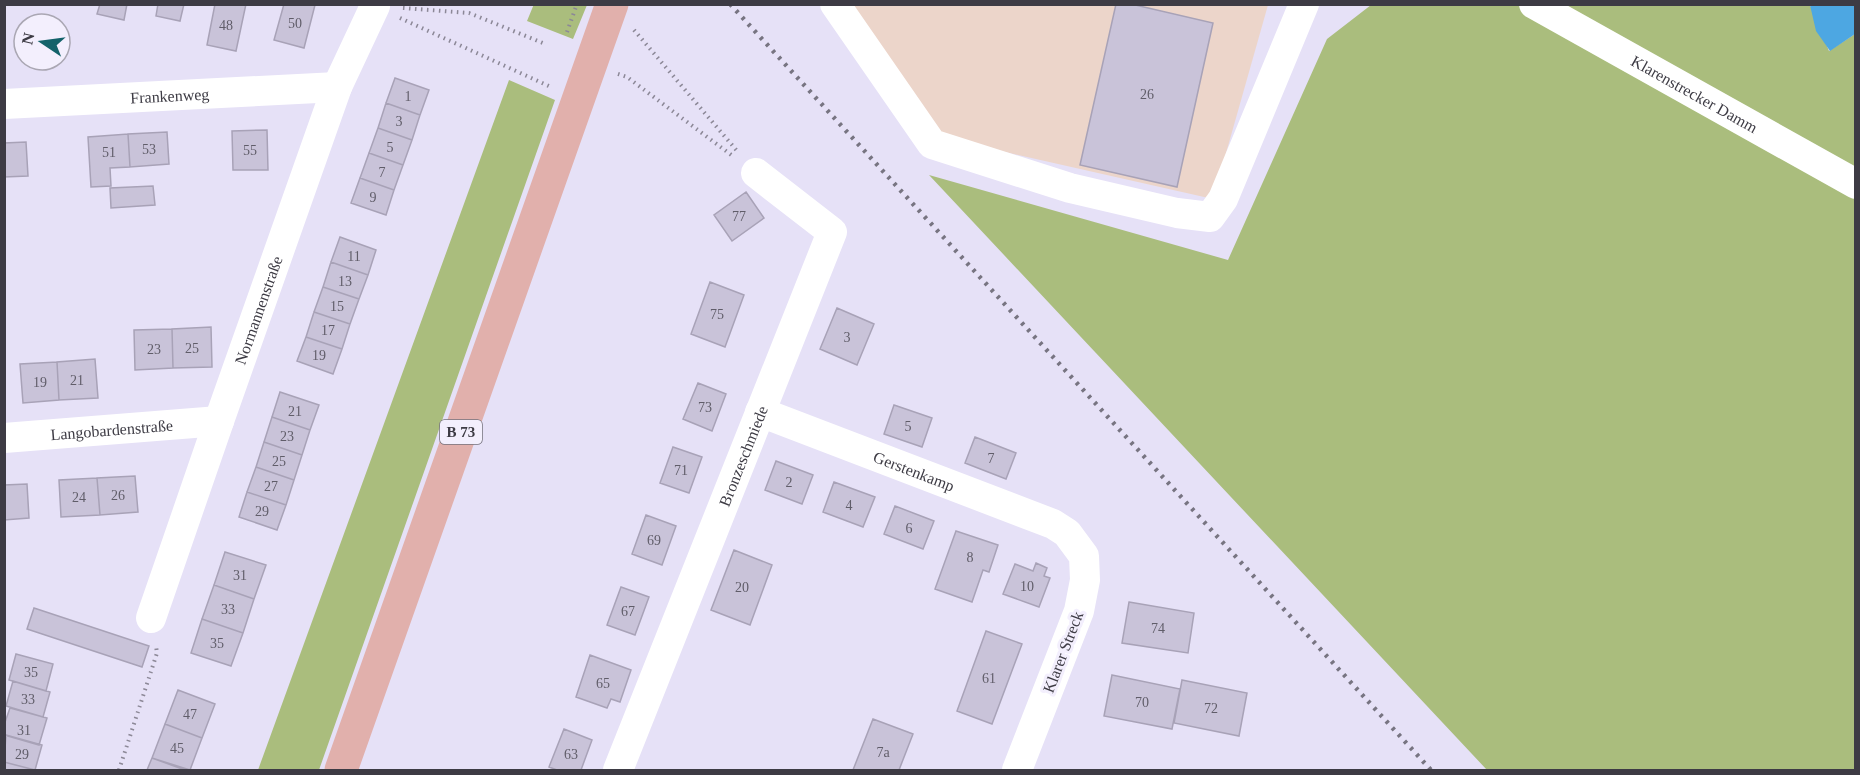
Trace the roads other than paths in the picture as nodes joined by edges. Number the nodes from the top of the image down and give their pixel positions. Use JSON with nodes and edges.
{"nodes":[{"id":1,"x":835,"y":4,"type":"edge"},
{"id":2,"x":1304,"y":4,"type":"edge"},
{"id":3,"x":1534,"y":4,"type":"edge"},
{"id":4,"x":374,"y":5,"type":"edge"},
{"id":5,"x":615,"y":16,"type":"edge"},
{"id":6,"x":337,"y":87,"type":"junction"},
{"id":7,"x":4,"y":104,"type":"edge"},
{"id":8,"x":756,"y":173,"type":"road end"},
{"id":9,"x":1856,"y":184,"type":"edge"},
{"id":10,"x":760,"y":412,"type":"junction"},
{"id":11,"x":219,"y":421,"type":"junction"},
{"id":12,"x":4,"y":438,"type":"edge"},
{"id":13,"x":1067,"y":533,"type":"joint"},
{"id":14,"x":151,"y":618,"type":"road end"},
{"id":15,"x":341,"y":771,"type":"edge"},
{"id":16,"x":618,"y":771,"type":"edge"},
{"id":17,"x":1017,"y":771,"type":"edge"}],
"edges":[{"from":1,"to":2,"type":"street"},
{"from":3,"to":9,"type":"street","name":"Klarenstrecker Damm"},
{"from":4,"to":6,"type":"street","name":"Normannenstraße"},
{"from":5,"to":15,"type":"main road","number":"B 73"},
{"from":6,"to":7,"type":"street","name":"Frankenweg"},
{"from":6,"to":11,"type":"street","name":"Normannenstraße"},
{"from":8,"to":10,"type":"street","name":"Bronzeschmiede"},
{"from":10,"to":13,"type":"street","name":"Gerstenkamp"},
{"from":10,"to":16,"type":"street","name":"Bronzeschmiede"},
{"from":11,"to":12,"type":"street","name":"Langobardenstraße"},
{"from":11,"to":14,"type":"street","name":"Normannenstraße"},
{"from":13,"to":17,"type":"street","name":"Klarer Streck"}]}
